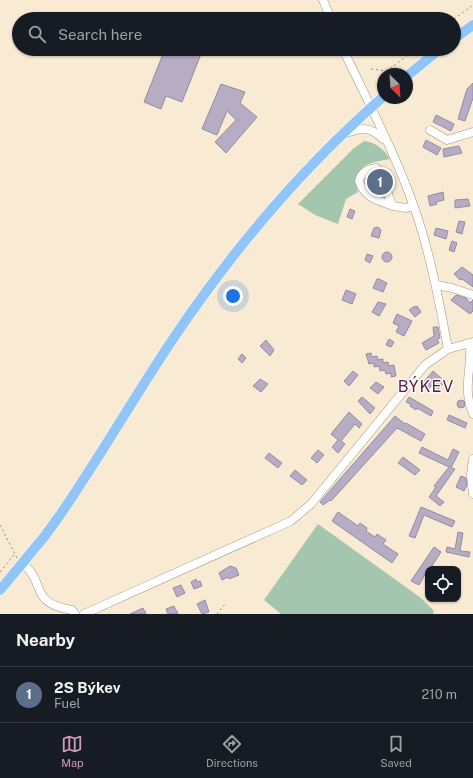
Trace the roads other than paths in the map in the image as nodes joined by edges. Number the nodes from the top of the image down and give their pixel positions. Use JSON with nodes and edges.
{"nodes":[{"id":1,"x":323,"y":0,"type":"edge"},
{"id":2,"x":328,"y":12,"type":"edge"},
{"id":3,"x":473,"y":25,"type":"edge"},
{"id":4,"x":461,"y":34,"type":"edge"},
{"id":5,"x":346,"y":56,"type":"edge"},
{"id":6,"x":431,"y":56,"type":"edge"},
{"id":7,"x":413,"y":71,"type":"edge"},
{"id":8,"x":377,"y":102,"type":"edge"},
{"id":9,"x":370,"y":108,"type":"junction"},
{"id":10,"x":430,"y":130,"type":"dead end"},
{"id":11,"x":473,"y":132,"type":"edge"},
{"id":12,"x":342,"y":135,"type":"junction"},
{"id":13,"x":387,"y":144,"type":"junction"},
{"id":14,"x":393,"y":206,"type":"junction"},
{"id":15,"x":414,"y":206,"type":"junction"},
{"id":16,"x":436,"y":285,"type":"junction"},
{"id":17,"x":473,"y":295,"type":"edge"},
{"id":18,"x":472,"y":343,"type":"edge"},
{"id":19,"x":448,"y":349,"type":"junction"},
{"id":20,"x":472,"y":356,"type":"edge"},
{"id":21,"x":473,"y":414,"type":"edge"},
{"id":22,"x":473,"y":459,"type":"edge"},
{"id":23,"x":473,"y":494,"type":"edge"},
{"id":24,"x":23,"y":564,"type":"junction"},
{"id":25,"x":0,"y":590,"type":"edge"},
{"id":26,"x":76,"y":614,"type":"edge"},
{"id":27,"x":84,"y":614,"type":"edge"}],
"edges":[{"from":1,"to":2,"type":"street"},
{"from":3,"to":4,"type":"main road"},
{"from":5,"to":9,"type":"street"},
{"from":6,"to":7,"type":"main road"},
{"from":8,"to":9,"type":"main road"},
{"from":9,"to":12,"type":"main road"},
{"from":9,"to":13,"type":"street"},
{"from":10,"to":11,"type":"street"},
{"from":12,"to":13,"type":"street"},
{"from":12,"to":24,"type":"main road"},
{"from":13,"to":15,"type":"street"},
{"from":14,"to":14,"type":"street"},
{"from":14,"to":15,"type":"street"},
{"from":15,"to":16,"type":"street"},
{"from":16,"to":17,"type":"street"},
{"from":16,"to":19,"type":"street"},
{"from":18,"to":19,"type":"street"},
{"from":18,"to":20,"type":"street"},
{"from":19,"to":27,"type":"street"},
{"from":20,"to":21,"type":"street"},
{"from":22,"to":23,"type":"street"},
{"from":24,"to":25,"type":"main road"},
{"from":24,"to":26,"type":"street"}]}
